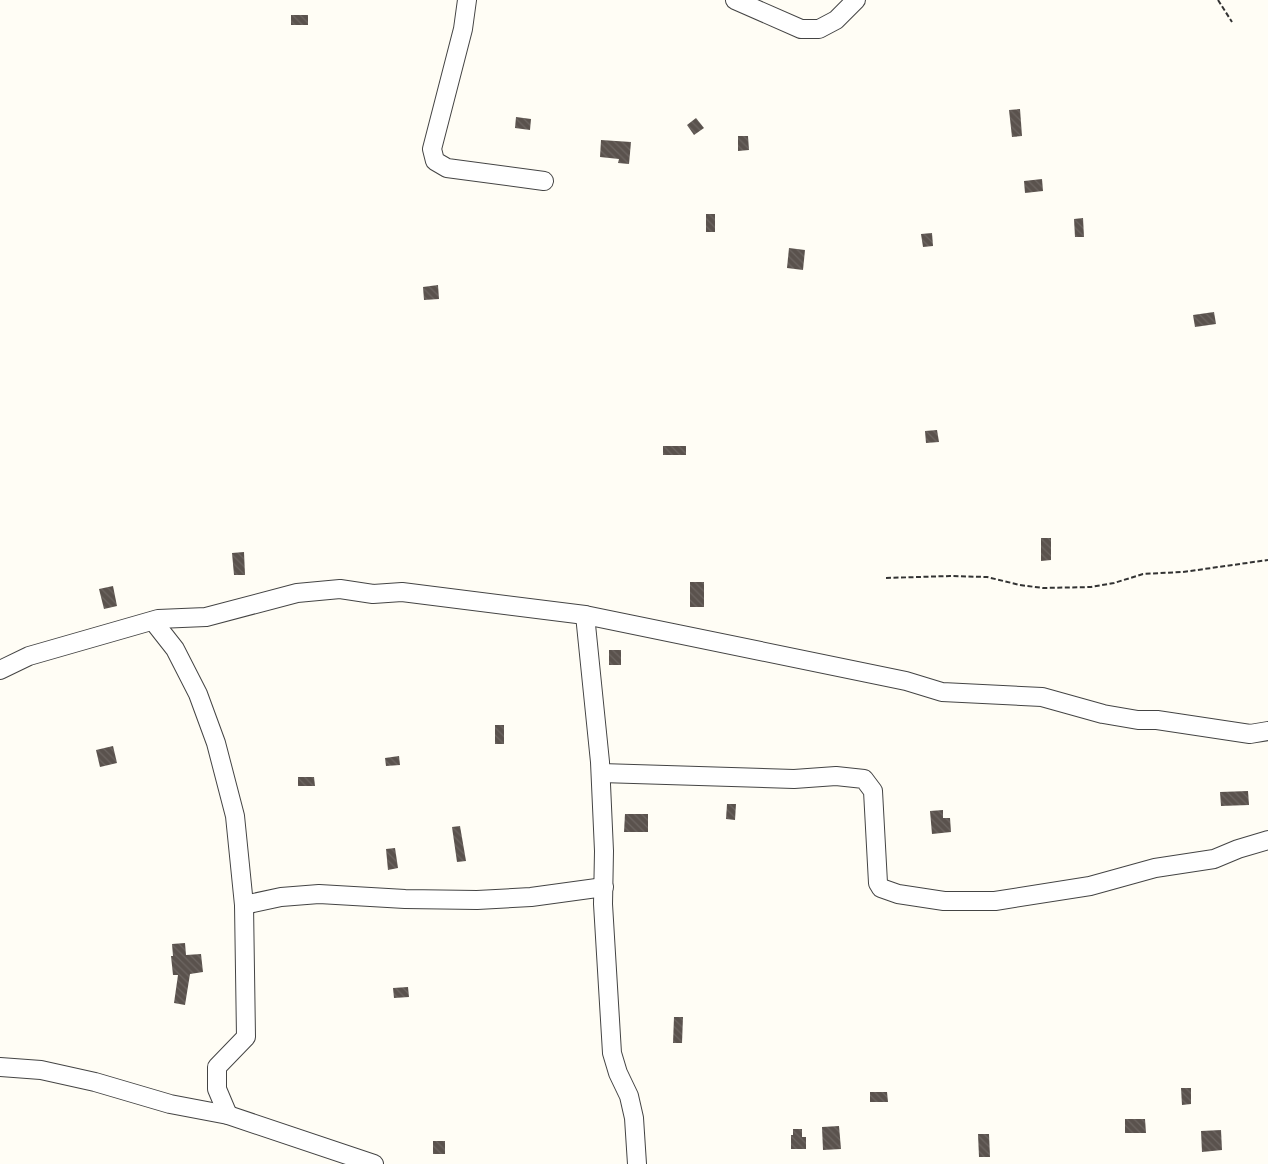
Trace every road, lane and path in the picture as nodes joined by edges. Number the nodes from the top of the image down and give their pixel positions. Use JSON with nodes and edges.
{"nodes":[{"id":1,"x":467,"y":0,"type":"edge"},
{"id":2,"x":735,"y":0,"type":"edge"},
{"id":3,"x":856,"y":0,"type":"edge"},
{"id":4,"x":1218,"y":0,"type":"edge"},
{"id":5,"x":1232,"y":22,"type":"dead end"},
{"id":6,"x":544,"y":181,"type":"dead end"},
{"id":7,"x":1268,"y":560,"type":"edge"},
{"id":8,"x":886,"y":578,"type":"dead end"},
{"id":9,"x":585,"y":615,"type":"junction"},
{"id":10,"x":153,"y":620,"type":"junction"},
{"id":11,"x":0,"y":670,"type":"edge"},
{"id":12,"x":1268,"y":731,"type":"edge"},
{"id":13,"x":600,"y":773,"type":"junction"},
{"id":14,"x":1268,"y":840,"type":"edge"},
{"id":15,"x":604,"y":886,"type":"junction"},
{"id":16,"x":244,"y":905,"type":"junction"},
{"id":17,"x":0,"y":1066,"type":"edge"},
{"id":18,"x":228,"y":1115,"type":"junction"},
{"id":19,"x":374,"y":1164,"type":"edge"},
{"id":20,"x":637,"y":1164,"type":"edge"}],
"edges":[{"from":1,"to":6,"type":"street"},
{"from":2,"to":3,"type":"street"},
{"from":4,"to":5,"type":"path"},
{"from":7,"to":8,"type":"path"},
{"from":9,"to":10,"type":"street"},
{"from":9,"to":12,"type":"street"},
{"from":9,"to":13,"type":"street"},
{"from":10,"to":11,"type":"street"},
{"from":10,"to":16,"type":"street"},
{"from":13,"to":14,"type":"street"},
{"from":13,"to":15,"type":"street"},
{"from":15,"to":16,"type":"street"},
{"from":15,"to":20,"type":"street"},
{"from":16,"to":18,"type":"street"},
{"from":17,"to":18,"type":"street"},
{"from":18,"to":19,"type":"street"}]}
